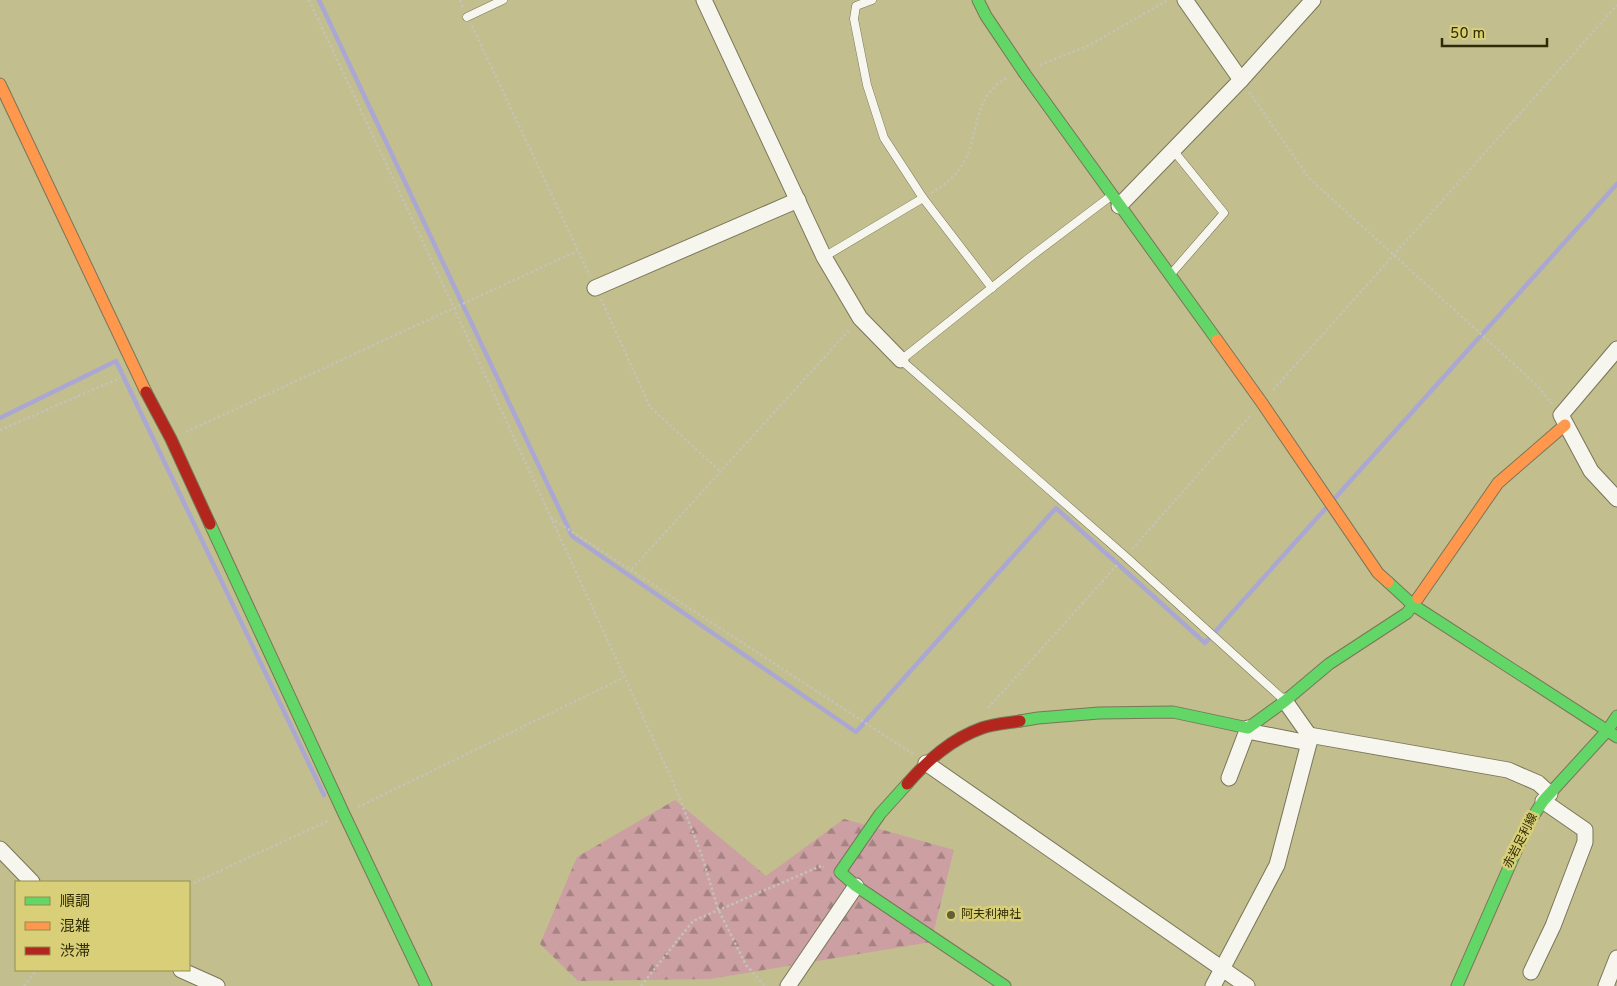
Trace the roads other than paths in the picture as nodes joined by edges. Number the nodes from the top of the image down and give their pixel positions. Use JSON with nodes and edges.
{"nodes":[{"id":1,"x":503,"y":0,"type":"edge"},
{"id":2,"x":704,"y":0,"type":"edge"},
{"id":3,"x":872,"y":0,"type":"edge"},
{"id":4,"x":978,"y":0,"type":"edge"},
{"id":5,"x":1185,"y":0,"type":"edge"},
{"id":6,"x":1313,"y":0,"type":"edge"},
{"id":7,"x":467,"y":17,"type":"road end"},
{"id":8,"x":1241,"y":80,"type":"junction"},
{"id":9,"x":0,"y":84,"type":"edge"},
{"id":10,"x":1173,"y":150,"type":"junction"},
{"id":11,"x":923,"y":198,"type":"junction"},
{"id":12,"x":798,"y":200,"type":"junction"},
{"id":13,"x":1115,"y":200,"type":"junction"},
{"id":14,"x":824,"y":257,"type":"junction"},
{"id":15,"x":1170,"y":276,"type":"junction"},
{"id":16,"x":595,"y":288,"type":"road end"},
{"id":17,"x":992,"y":288,"type":"junction"},
{"id":18,"x":1617,"y":349,"type":"edge"},
{"id":19,"x":901,"y":360,"type":"junction"},
{"id":20,"x":1563,"y":420,"type":"junction"},
{"id":21,"x":1617,"y":499,"type":"edge"},
{"id":22,"x":1412,"y":605,"type":"junction"},
{"id":23,"x":1285,"y":701,"type":"junction"},
{"id":24,"x":1617,"y":716,"type":"edge"},
{"id":25,"x":1247,"y":729,"type":"junction"},
{"id":26,"x":1612,"y":734,"type":"edge"},
{"id":27,"x":1309,"y":739,"type":"junction"},
{"id":28,"x":926,"y":763,"type":"junction"},
{"id":29,"x":1229,"y":778,"type":"dead end"},
{"id":30,"x":1547,"y":797,"type":"junction"},
{"id":31,"x":0,"y":850,"type":"edge"},
{"id":32,"x":31,"y":881,"type":"edge"},
{"id":33,"x":856,"y":886,"type":"junction"},
{"id":34,"x":1617,"y":958,"type":"edge"},
{"id":35,"x":1222,"y":969,"type":"junction"},
{"id":36,"x":183,"y":971,"type":"edge"},
{"id":37,"x":1531,"y":972,"type":"dead end"},
{"id":38,"x":218,"y":986,"type":"edge"},
{"id":39,"x":426,"y":986,"type":"edge"},
{"id":40,"x":788,"y":986,"type":"edge"},
{"id":41,"x":1005,"y":986,"type":"edge"},
{"id":42,"x":1213,"y":986,"type":"edge"},
{"id":43,"x":1247,"y":986,"type":"edge"},
{"id":44,"x":1457,"y":986,"type":"edge"},
{"id":45,"x":1606,"y":986,"type":"edge"}],
"edges":[{"from":1,"to":7,"type":"lane"},
{"from":2,"to":12,"type":"street"},
{"from":3,"to":11,"type":"lane"},
{"from":4,"to":13,"type":"street"},
{"from":5,"to":8,"type":"street"},
{"from":6,"to":8,"type":"street"},
{"from":8,"to":10,"type":"street"},
{"from":9,"to":39,"type":"street"},
{"from":10,"to":13,"type":"street"},
{"from":10,"to":15,"type":"lane"},
{"from":11,"to":14,"type":"lane"},
{"from":11,"to":17,"type":"lane"},
{"from":12,"to":14,"type":"street"},
{"from":12,"to":16,"type":"street"},
{"from":13,"to":15,"type":"street"},
{"from":13,"to":17,"type":"lane"},
{"from":14,"to":19,"type":"street"},
{"from":15,"to":22,"type":"street"},
{"from":17,"to":19,"type":"lane"},
{"from":18,"to":20,"type":"street"},
{"from":19,"to":23,"type":"lane"},
{"from":20,"to":21,"type":"street"},
{"from":20,"to":22,"type":"street"},
{"from":22,"to":23,"type":"street"},
{"from":22,"to":26,"type":"street"},
{"from":23,"to":25,"type":"street"},
{"from":23,"to":27,"type":"street"},
{"from":24,"to":26,"type":"street","name":"赤岩足利線"},
{"from":25,"to":27,"type":"street"},
{"from":25,"to":28,"type":"street"},
{"from":25,"to":29,"type":"street"},
{"from":26,"to":30,"type":"street","name":"赤岩足利線"},
{"from":27,"to":30,"type":"street"},
{"from":27,"to":35,"type":"street"},
{"from":28,"to":33,"type":"street"},
{"from":28,"to":35,"type":"street"},
{"from":30,"to":37,"type":"street"},
{"from":30,"to":44,"type":"street","name":"赤岩足利線"},
{"from":31,"to":32,"type":"street"},
{"from":33,"to":40,"type":"street"},
{"from":33,"to":41,"type":"street"},
{"from":34,"to":45,"type":"street"},
{"from":35,"to":42,"type":"street"},
{"from":35,"to":43,"type":"street"},
{"from":36,"to":38,"type":"street"}]}
